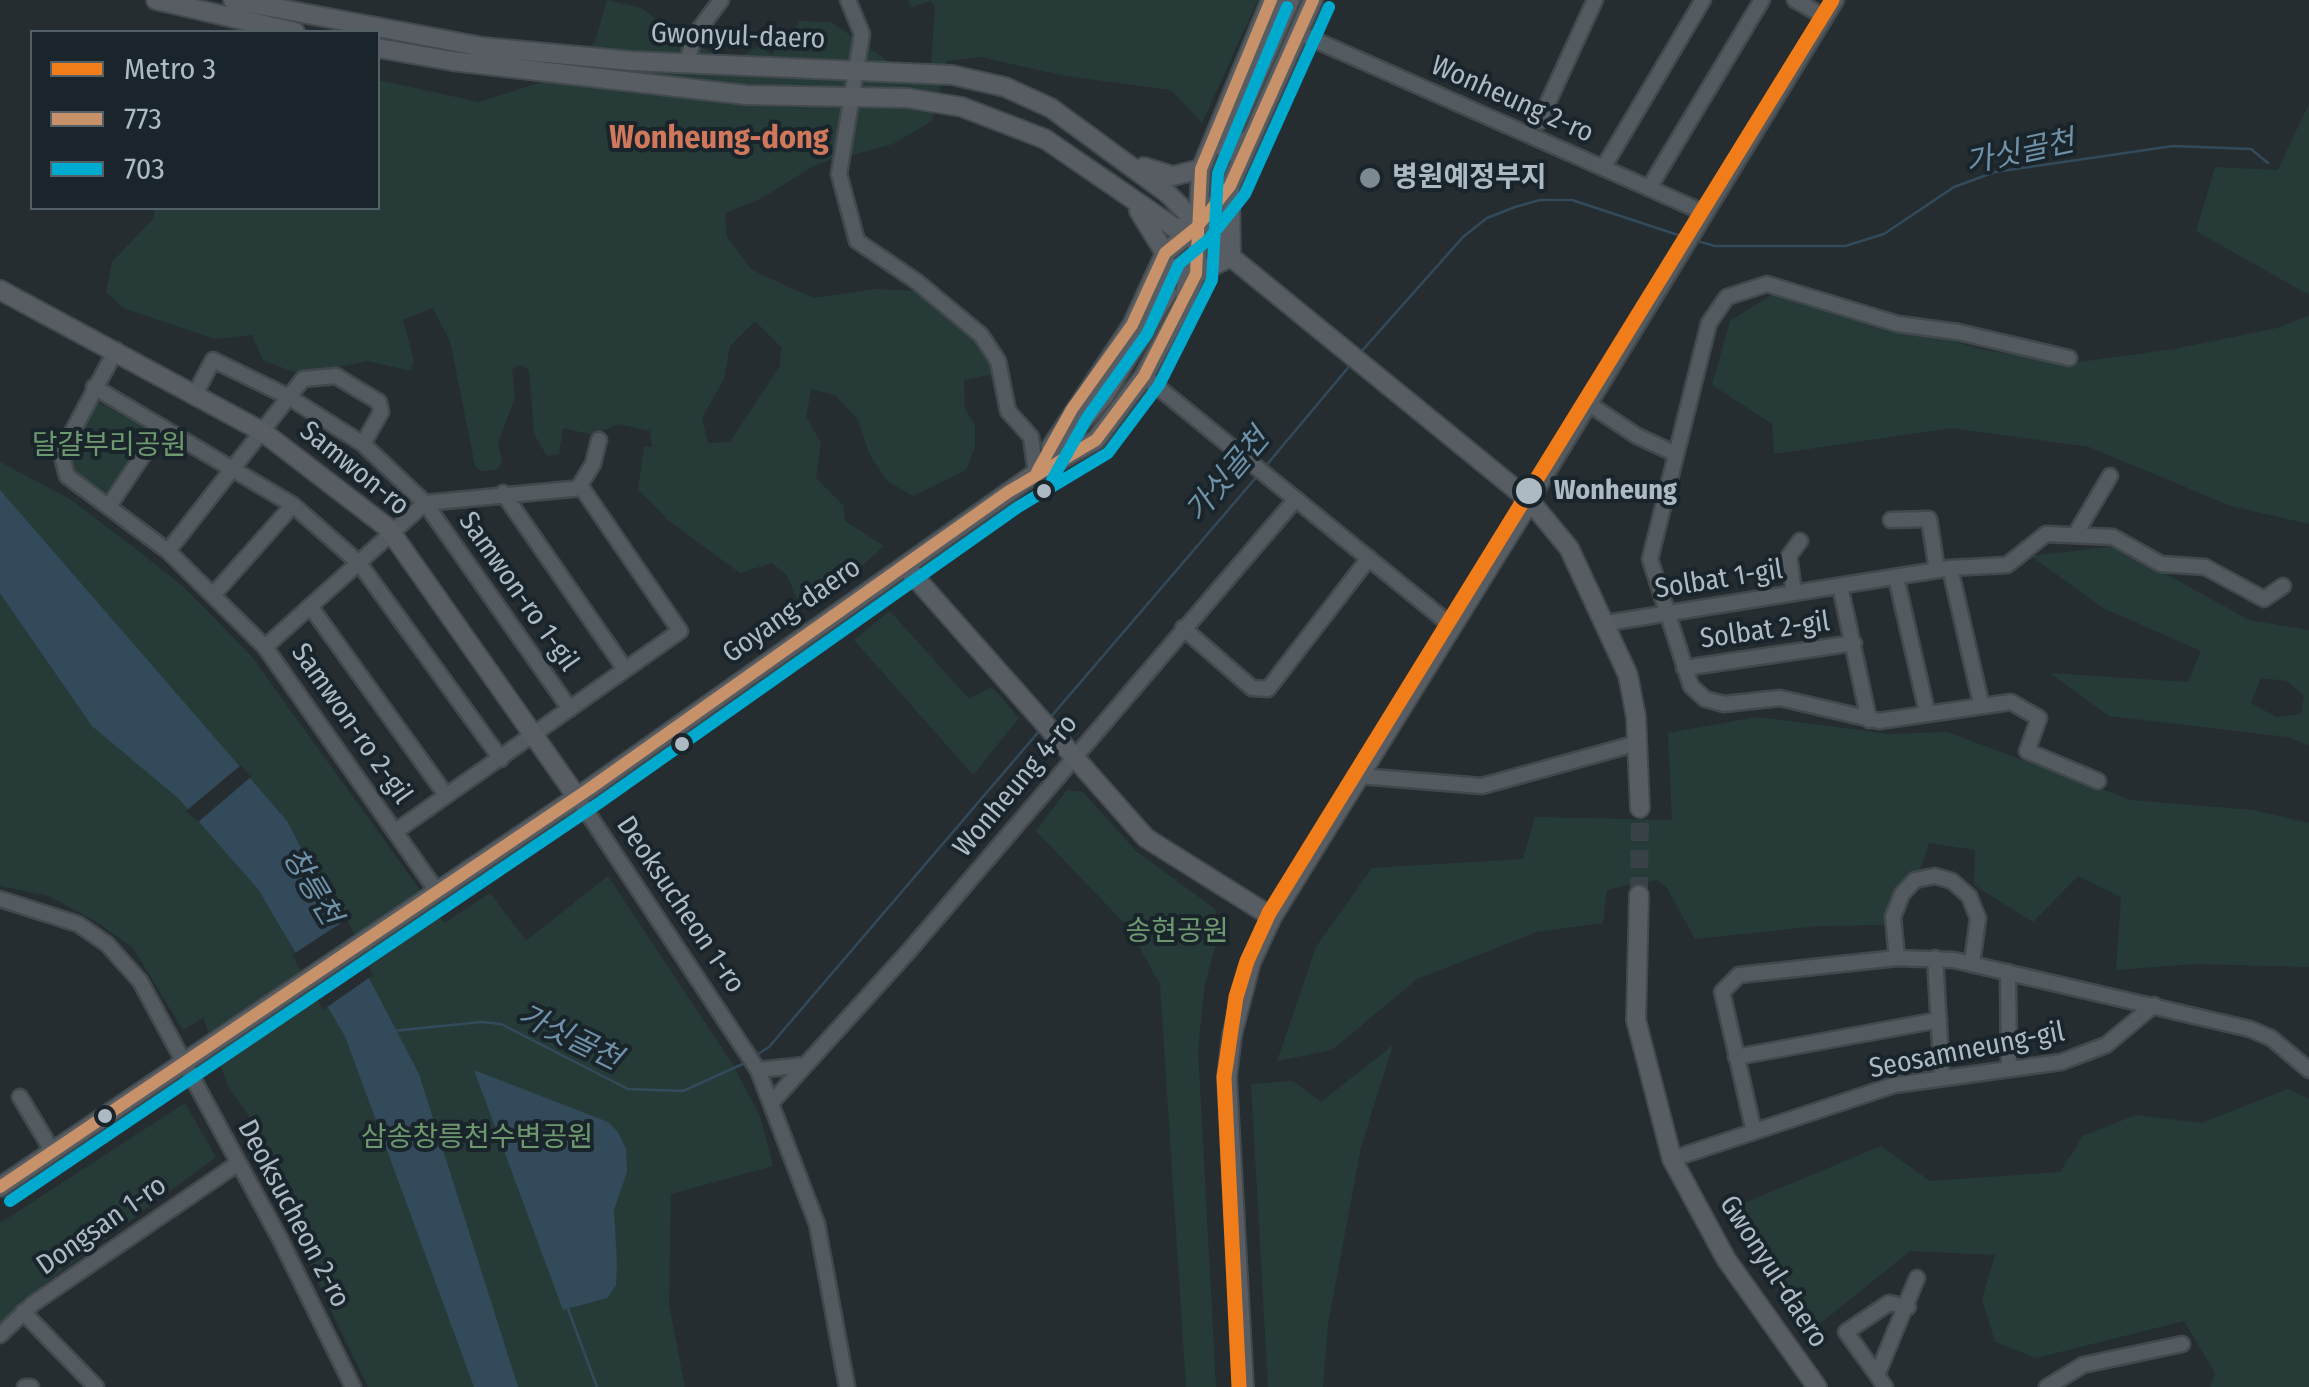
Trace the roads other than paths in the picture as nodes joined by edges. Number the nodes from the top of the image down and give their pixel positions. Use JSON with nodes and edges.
{"nodes":[{"id":1,"x":156,"y":0,"type":"edge"},
{"id":2,"x":233,"y":0,"type":"edge"},
{"id":3,"x":721,"y":0,"type":"edge"},
{"id":4,"x":848,"y":0,"type":"edge"},
{"id":5,"x":1271,"y":0,"type":"edge"},
{"id":6,"x":1290,"y":0,"type":"edge"},
{"id":7,"x":1313,"y":0,"type":"edge"},
{"id":8,"x":1595,"y":0,"type":"edge"},
{"id":9,"x":1703,"y":0,"type":"edge"},
{"id":10,"x":1762,"y":0,"type":"edge"},
{"id":11,"x":1795,"y":0,"type":"edge"},
{"id":12,"x":1836,"y":0,"type":"edge"},
{"id":13,"x":1826,"y":17,"type":"junction"},
{"id":14,"x":286,"y":30,"type":"edge"},
{"id":15,"x":1299,"y":34,"type":"junction"},
{"id":16,"x":380,"y":48,"type":"edge"},
{"id":17,"x":686,"y":64,"type":"junction"},
{"id":18,"x":858,"y":69,"type":"junction"},
{"id":19,"x":854,"y":95,"type":"junction"},
{"id":20,"x":1539,"y":122,"type":"dead end"},
{"id":21,"x":1226,"y":124,"type":"junction"},
{"id":22,"x":1254,"y":134,"type":"junction"},
{"id":23,"x":1124,"y":160,"type":"junction"},
{"id":24,"x":1604,"y":168,"type":"junction"},
{"id":25,"x":1201,"y":169,"type":"junction"},
{"id":26,"x":1112,"y":182,"type":"junction"},
{"id":27,"x":1230,"y":186,"type":"junction"},
{"id":28,"x":1649,"y":188,"type":"junction"},
{"id":29,"x":1704,"y":214,"type":"junction"},
{"id":30,"x":1196,"y":227,"type":"junction"},
{"id":31,"x":1165,"y":253,"type":"junction"},
{"id":32,"x":1231,"y":257,"type":"junction"},
{"id":33,"x":1196,"y":274,"type":"junction"},
{"id":34,"x":0,"y":290,"type":"edge"},
{"id":35,"x":1160,"y":290,"type":"junction"},
{"id":36,"x":1185,"y":301,"type":"junction"},
{"id":37,"x":116,"y":350,"type":"junction"},
{"id":38,"x":2069,"y":358,"type":"dead end"},
{"id":39,"x":1144,"y":376,"type":"junction"},
{"id":40,"x":94,"y":387,"type":"junction"},
{"id":41,"x":195,"y":394,"type":"junction"},
{"id":42,"x":287,"y":396,"type":"junction"},
{"id":43,"x":1589,"y":404,"type":"junction"},
{"id":44,"x":162,"y":427,"type":"junction"},
{"id":45,"x":263,"y":432,"type":"junction"},
{"id":46,"x":599,"y":440,"type":"dead end"},
{"id":47,"x":363,"y":444,"type":"junction"},
{"id":48,"x":1674,"y":453,"type":"junction"},
{"id":49,"x":231,"y":470,"type":"junction"},
{"id":50,"x":1036,"y":474,"type":"junction"},
{"id":51,"x":2110,"y":476,"type":"dead end"},
{"id":52,"x":580,"y":485,"type":"junction"},
{"id":53,"x":503,"y":493,"type":"junction"},
{"id":54,"x":1296,"y":499,"type":"junction"},
{"id":55,"x":1530,"y":501,"type":"junction"},
{"id":56,"x":425,"y":503,"type":"junction"},
{"id":57,"x":293,"y":504,"type":"junction"},
{"id":58,"x":109,"y":506,"type":"junction"},
{"id":59,"x":1890,"y":520,"type":"dead end"},
{"id":60,"x":392,"y":534,"type":"junction"},
{"id":61,"x":2075,"y":535,"type":"junction"},
{"id":62,"x":1800,"y":540,"type":"dead end"},
{"id":63,"x":168,"y":551,"type":"junction"},
{"id":64,"x":1369,"y":558,"type":"junction"},
{"id":65,"x":359,"y":563,"type":"junction"},
{"id":66,"x":905,"y":566,"type":"junction"},
{"id":67,"x":1943,"y":569,"type":"junction"},
{"id":68,"x":1896,"y":577,"type":"junction"},
{"id":69,"x":1840,"y":586,"type":"junction"},
{"id":70,"x":2283,"y":586,"type":"dead end"},
{"id":71,"x":1794,"y":593,"type":"junction"},
{"id":72,"x":213,"y":595,"type":"junction"},
{"id":73,"x":310,"y":606,"type":"junction"},
{"id":74,"x":1665,"y":614,"type":"junction"},
{"id":75,"x":1606,"y":623,"type":"junction"},
{"id":76,"x":1452,"y":626,"type":"junction"},
{"id":77,"x":1183,"y":628,"type":"junction"},
{"id":78,"x":1854,"y":643,"type":"junction"},
{"id":79,"x":265,"y":647,"type":"junction"},
{"id":80,"x":1684,"y":668,"type":"junction"},
{"id":81,"x":625,"y":669,"type":"junction"},
{"id":82,"x":1982,"y":703,"type":"junction"},
{"id":83,"x":570,"y":709,"type":"junction"},
{"id":84,"x":1928,"y":712,"type":"junction"},
{"id":85,"x":1869,"y":720,"type":"junction"},
{"id":86,"x":534,"y":735,"type":"junction"},
{"id":87,"x":1638,"y":744,"type":"junction"},
{"id":88,"x":1068,"y":751,"type":"junction"},
{"id":89,"x":501,"y":759,"type":"junction"},
{"id":90,"x":1360,"y":776,"type":"junction"},
{"id":91,"x":2098,"y":780,"type":"dead end"},
{"id":92,"x":446,"y":795,"type":"junction"},
{"id":93,"x":578,"y":797,"type":"junction"},
{"id":94,"x":1640,"y":808,"type":"tunnel mouth"},
{"id":95,"x":396,"y":831,"type":"junction"},
{"id":96,"x":436,"y":890,"type":"junction"},
{"id":97,"x":1639,"y":895,"type":"tunnel mouth"},
{"id":98,"x":0,"y":899,"type":"edge"},
{"id":99,"x":1272,"y":917,"type":"junction"},
{"id":100,"x":1897,"y":958,"type":"junction"},
{"id":101,"x":1935,"y":958,"type":"junction"},
{"id":102,"x":1972,"y":964,"type":"junction"},
{"id":103,"x":2008,"y":972,"type":"junction"},
{"id":104,"x":2154,"y":1005,"type":"junction"},
{"id":105,"x":1939,"y":1020,"type":"junction"},
{"id":106,"x":1736,"y":1057,"type":"junction"},
{"id":107,"x":186,"y":1064,"type":"junction"},
{"id":108,"x":806,"y":1065,"type":"junction"},
{"id":109,"x":2008,"y":1068,"type":"junction"},
{"id":110,"x":2309,"y":1070,"type":"edge"},
{"id":111,"x":763,"y":1072,"type":"junction"},
{"id":112,"x":1942,"y":1077,"type":"junction"},
{"id":113,"x":20,"y":1097,"type":"dead end"},
{"id":114,"x":772,"y":1102,"type":"junction"},
{"id":115,"x":1754,"y":1132,"type":"junction"},
{"id":116,"x":53,"y":1152,"type":"junction"},
{"id":117,"x":1672,"y":1159,"type":"junction"},
{"id":118,"x":237,"y":1164,"type":"junction"},
{"id":119,"x":0,"y":1187,"type":"edge"},
{"id":120,"x":1917,"y":1278,"type":"dead end"},
{"id":121,"x":1908,"y":1307,"type":"junction"},
{"id":122,"x":23,"y":1312,"type":"junction"},
{"id":123,"x":0,"y":1336,"type":"edge"},
{"id":124,"x":2182,"y":1344,"type":"dead end"},
{"id":125,"x":1881,"y":1381,"type":"edge"},
{"id":126,"x":96,"y":1387,"type":"edge"},
{"id":127,"x":354,"y":1387,"type":"edge"},
{"id":128,"x":847,"y":1387,"type":"edge"},
{"id":129,"x":1244,"y":1387,"type":"edge"},
{"id":130,"x":1817,"y":1387,"type":"edge"},
{"id":131,"x":2047,"y":1387,"type":"edge"}],
"edges":[{"from":1,"to":14,"type":"main road"},
{"from":2,"to":17,"type":"main road","name":"Gwonyul-daero"},
{"from":3,"to":17,"type":"street"},
{"from":4,"to":18,"type":"street"},
{"from":5,"to":21,"type":"main road"},
{"from":6,"to":21,"type":"main road"},
{"from":7,"to":15,"type":"main road"},
{"from":8,"to":20,"type":"street"},
{"from":9,"to":24,"type":"street"},
{"from":10,"to":28,"type":"street"},
{"from":11,"to":13,"type":"street"},
{"from":12,"to":13,"type":"street"},
{"from":13,"to":29,"type":"street"},
{"from":15,"to":22,"type":"main road"},
{"from":15,"to":24,"type":"street","name":"Wonheung 2-ro"},
{"from":16,"to":19,"type":"main road","name":"Gwonyul-daero"},
{"from":17,"to":18,"type":"main road","name":"Gwonyul-daero"},
{"from":18,"to":19,"type":"street"},
{"from":18,"to":23,"type":"main road","name":"Gwonyul-daero"},
{"from":19,"to":26,"type":"main road","name":"Gwonyul-daero"},
{"from":19,"to":50,"type":"street"},
{"from":21,"to":22,"type":"main road"},
{"from":21,"to":25,"type":"main road"},
{"from":22,"to":27,"type":"main road"},
{"from":23,"to":25,"type":"main road"},
{"from":23,"to":30,"type":"main road","name":"Gwonyul-daero"},
{"from":24,"to":28,"type":"street","name":"Wonheung 2-ro"},
{"from":25,"to":30,"type":"main road"},
{"from":26,"to":30,"type":"main road","name":"Gwonyul-daero"},
{"from":26,"to":31,"type":"main road"},
{"from":27,"to":30,"type":"main road"},
{"from":27,"to":32,"type":"main road"},
{"from":28,"to":29,"type":"street","name":"Wonheung 2-ro"},
{"from":29,"to":43,"type":"street"},
{"from":30,"to":31,"type":"main road"},
{"from":30,"to":32,"type":"main road","name":"Gwonyul-daero"},
{"from":30,"to":33,"type":"main road"},
{"from":31,"to":35,"type":"main road","name":"Goyang-daero"},
{"from":32,"to":33,"type":"main road"},
{"from":32,"to":55,"type":"main road","name":"Gwonyul-daero"},
{"from":33,"to":36,"type":"main road"},
{"from":34,"to":37,"type":"main road","name":"Samwon-ro"},
{"from":35,"to":36,"type":"main road"},
{"from":35,"to":50,"type":"main road","name":"Goyang-daero"},
{"from":36,"to":39,"type":"main road"},
{"from":37,"to":40,"type":"street"},
{"from":37,"to":41,"type":"main road","name":"Samwon-ro"},
{"from":38,"to":48,"type":"street","name":"Solbat 2-gil"},
{"from":39,"to":50,"type":"main road"},
{"from":39,"to":54,"type":"street"},
{"from":40,"to":44,"type":"street"},
{"from":40,"to":58,"type":"street"},
{"from":41,"to":42,"type":"street","name":"Samwon-ro 1-gil"},
{"from":41,"to":45,"type":"main road","name":"Samwon-ro"},
{"from":42,"to":45,"type":"street"},
{"from":42,"to":47,"type":"street","name":"Samwon-ro 1-gil"},
{"from":42,"to":47,"type":"street"},
{"from":43,"to":48,"type":"street"},
{"from":43,"to":55,"type":"street"},
{"from":44,"to":49,"type":"street"},
{"from":44,"to":58,"type":"street"},
{"from":45,"to":49,"type":"street"},
{"from":45,"to":60,"type":"main road","name":"Samwon-ro"},
{"from":46,"to":52,"type":"street"},
{"from":47,"to":56,"type":"street","name":"Samwon-ro 1-gil"},
{"from":48,"to":74,"type":"street","name":"Solbat 2-gil"},
{"from":49,"to":57,"type":"street"},
{"from":49,"to":63,"type":"street"},
{"from":50,"to":66,"type":"main road","name":"Goyang-daero"},
{"from":51,"to":61,"type":"street"},
{"from":52,"to":53,"type":"street","name":"Samwon-ro 1-gil"},
{"from":52,"to":81,"type":"street","name":"Samwon-ro 1-gil"},
{"from":53,"to":56,"type":"street","name":"Samwon-ro 1-gil"},
{"from":53,"to":81,"type":"street","name":"Samwon-ro 1-gil"},
{"from":54,"to":64,"type":"street"},
{"from":54,"to":77,"type":"street","name":"Wonheung 4-ro"},
{"from":55,"to":75,"type":"main road"},
{"from":55,"to":76,"type":"main road"},
{"from":56,"to":60,"type":"street","name":"Samwon-ro 1-gil"},
{"from":56,"to":83,"type":"street","name":"Samwon-ro 1-gil"},
{"from":57,"to":65,"type":"street"},
{"from":57,"to":72,"type":"street"},
{"from":58,"to":63,"type":"street"},
{"from":59,"to":67,"type":"street"},
{"from":60,"to":65,"type":"street","name":"Samwon-ro 2-gil"},
{"from":60,"to":86,"type":"main road","name":"Samwon-ro"},
{"from":61,"to":67,"type":"street","name":"Solbat 1-gil"},
{"from":61,"to":70,"type":"street"},
{"from":62,"to":71,"type":"street"},
{"from":63,"to":72,"type":"street"},
{"from":64,"to":76,"type":"street"},
{"from":64,"to":77,"type":"street"},
{"from":65,"to":73,"type":"street","name":"Samwon-ro 2-gil"},
{"from":65,"to":89,"type":"street"},
{"from":66,"to":88,"type":"main road"},
{"from":66,"to":93,"type":"main road","name":"Goyang-daero"},
{"from":67,"to":68,"type":"street","name":"Solbat 1-gil"},
{"from":67,"to":82,"type":"street"},
{"from":68,"to":69,"type":"street","name":"Solbat 1-gil"},
{"from":68,"to":84,"type":"street"},
{"from":69,"to":71,"type":"street","name":"Solbat 1-gil"},
{"from":69,"to":78,"type":"street"},
{"from":71,"to":74,"type":"street","name":"Solbat 1-gil"},
{"from":72,"to":79,"type":"street"},
{"from":73,"to":79,"type":"street","name":"Samwon-ro 2-gil"},
{"from":73,"to":92,"type":"street","name":"Samwon-ro 2-gil"},
{"from":74,"to":75,"type":"street","name":"Solbat 1-gil"},
{"from":74,"to":80,"type":"street","name":"Solbat 2-gil"},
{"from":75,"to":87,"type":"main road"},
{"from":76,"to":90,"type":"main road"},
{"from":77,"to":88,"type":"street","name":"Wonheung 4-ro"},
{"from":78,"to":80,"type":"street","name":"Solbat 2-gil"},
{"from":78,"to":85,"type":"street"},
{"from":79,"to":95,"type":"street","name":"Samwon-ro 2-gil"},
{"from":80,"to":85,"type":"street","name":"Solbat 2-gil"},
{"from":81,"to":83,"type":"street","name":"Samwon-ro 1-gil"},
{"from":82,"to":84,"type":"street","name":"Solbat 2-gil"},
{"from":82,"to":91,"type":"street","name":"Solbat 2-gil"},
{"from":83,"to":86,"type":"street","name":"Samwon-ro 1-gil"},
{"from":84,"to":85,"type":"street","name":"Solbat 2-gil"},
{"from":86,"to":89,"type":"street","name":"Samwon-ro 2-gil"},
{"from":86,"to":93,"type":"main road","name":"Samwon-ro"},
{"from":87,"to":90,"type":"street"},
{"from":87,"to":94,"type":"main road"},
{"from":88,"to":99,"type":"main road"},
{"from":88,"to":108,"type":"street","name":"Wonheung 4-ro"},
{"from":89,"to":92,"type":"street","name":"Samwon-ro 2-gil"},
{"from":90,"to":99,"type":"main road"},
{"from":92,"to":95,"type":"street","name":"Samwon-ro 2-gil"},
{"from":93,"to":96,"type":"main road","name":"Goyang-daero"},
{"from":93,"to":111,"type":"street","name":"Deoksucheon 1-ro"},
{"from":95,"to":96,"type":"street","name":"Samwon-ro 2-gil"},
{"from":96,"to":107,"type":"main road","name":"Goyang-daero"},
{"from":97,"to":117,"type":"main road","name":"Gwonyul-daero"},
{"from":98,"to":107,"type":"street","name":"Deoksucheon 2-ro"},
{"from":99,"to":129,"type":"main road"},
{"from":100,"to":101,"type":"street"},
{"from":100,"to":102,"type":"street"},
{"from":100,"to":106,"type":"street"},
{"from":101,"to":102,"type":"street"},
{"from":101,"to":105,"type":"street"},
{"from":102,"to":103,"type":"street"},
{"from":103,"to":104,"type":"street"},
{"from":103,"to":109,"type":"street"},
{"from":104,"to":109,"type":"street","name":"Seosamneung-gil"},
{"from":104,"to":110,"type":"street"},
{"from":105,"to":106,"type":"street"},
{"from":105,"to":112,"type":"street"},
{"from":106,"to":115,"type":"street"},
{"from":107,"to":116,"type":"main road"},
{"from":107,"to":118,"type":"street","name":"Deoksucheon 2-ro"},
{"from":108,"to":111,"type":"street"},
{"from":108,"to":114,"type":"street","name":"Wonheung 4-ro"},
{"from":109,"to":112,"type":"street","name":"Seosamneung-gil"},
{"from":111,"to":114,"type":"street"},
{"from":112,"to":115,"type":"street","name":"Seosamneung-gil"},
{"from":113,"to":116,"type":"street"},
{"from":114,"to":128,"type":"street"},
{"from":115,"to":117,"type":"street","name":"Seosamneung-gil"},
{"from":116,"to":119,"type":"main road"},
{"from":117,"to":130,"type":"main road","name":"Gwonyul-daero"},
{"from":118,"to":122,"type":"street","name":"Dongsan 1-ro"},
{"from":118,"to":127,"type":"street","name":"Deoksucheon 2-ro"},
{"from":120,"to":121,"type":"street","name":"Gwonyul-daero"},
{"from":121,"to":125,"type":"street","name":"Gwonyul-daero"},
{"from":121,"to":125,"type":"street","name":"Gwonyul-daero"},
{"from":122,"to":123,"type":"street","name":"Dongsan 1-ro"},
{"from":122,"to":126,"type":"street"},
{"from":124,"to":131,"type":"street"}]}
